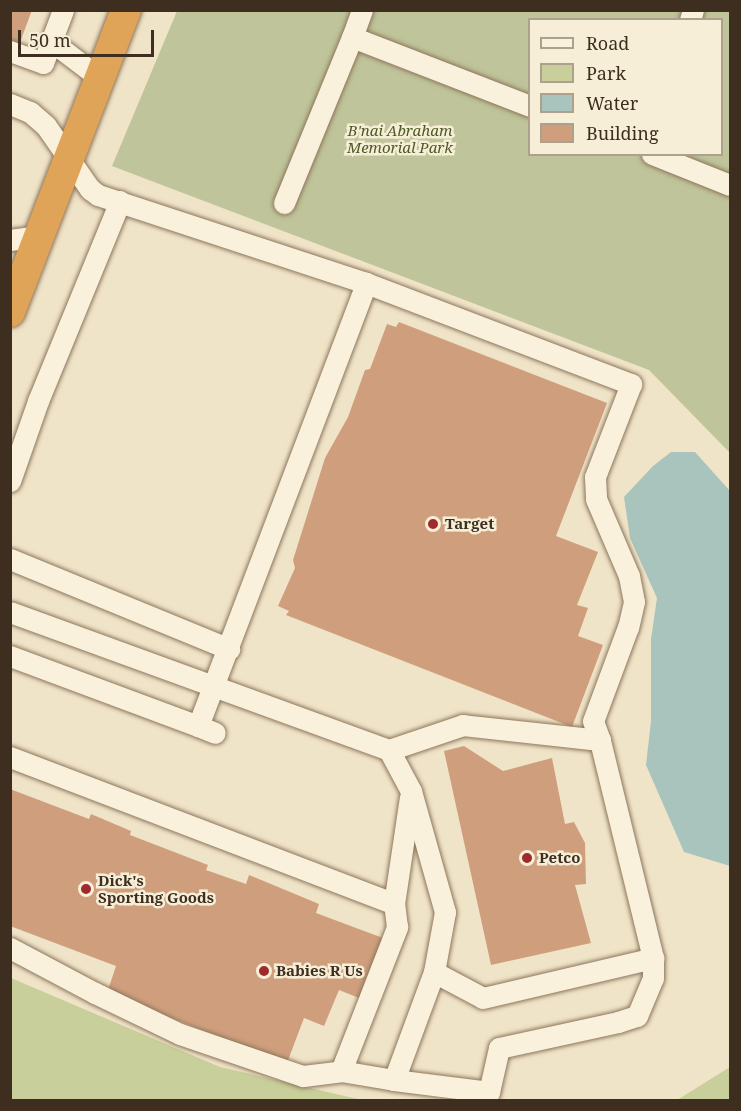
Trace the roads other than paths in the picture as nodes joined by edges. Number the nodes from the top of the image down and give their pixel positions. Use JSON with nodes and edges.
{"nodes":[{"id":1,"x":63,"y":10,"type":"edge"},
{"id":2,"x":126,"y":10,"type":"edge"},
{"id":3,"x":362,"y":10,"type":"edge"},
{"id":4,"x":352,"y":37,"type":"junction"},
{"id":5,"x":51,"y":42,"type":"junction"},
{"id":6,"x":10,"y":51,"type":"edge"},
{"id":7,"x":100,"y":78,"type":"junction"},
{"id":8,"x":10,"y":104,"type":"edge"},
{"id":9,"x":528,"y":105,"type":"edge"},
{"id":10,"x":657,"y":156,"type":"edge"},
{"id":11,"x":69,"y":158,"type":"junction"},
{"id":12,"x":730,"y":185,"type":"edge"},
{"id":13,"x":120,"y":201,"type":"junction"},
{"id":14,"x":284,"y":203,"type":"dead end"},
{"id":15,"x":40,"y":236,"type":"junction"},
{"id":16,"x":10,"y":240,"type":"edge"},
{"id":17,"x":366,"y":283,"type":"junction"},
{"id":18,"x":11,"y":308,"type":"edge"},
{"id":19,"x":10,"y":481,"type":"edge"},
{"id":20,"x":10,"y":559,"type":"edge"},
{"id":21,"x":10,"y":612,"type":"edge"},
{"id":22,"x":229,"y":649,"type":"junction"},
{"id":23,"x":10,"y":656,"type":"edge"},
{"id":24,"x":214,"y":687,"type":"junction"},
{"id":25,"x":600,"y":740,"type":"junction"},
{"id":26,"x":389,"y":750,"type":"junction"},
{"id":27,"x":10,"y":757,"type":"edge"},
{"id":28,"x":411,"y":791,"type":"junction"},
{"id":29,"x":394,"y":904,"type":"junction"},
{"id":30,"x":10,"y":948,"type":"edge"},
{"id":31,"x":653,"y":958,"type":"junction"},
{"id":32,"x":434,"y":972,"type":"junction"},
{"id":33,"x":341,"y":1071,"type":"junction"},
{"id":34,"x":394,"y":1080,"type":"junction"}],
"edges":[{"from":1,"to":5,"type":"lane"},
{"from":2,"to":7,"type":"highway"},
{"from":3,"to":4,"type":"lane"},
{"from":4,"to":9,"type":"lane"},
{"from":4,"to":14,"type":"lane"},
{"from":5,"to":6,"type":"lane"},
{"from":5,"to":7,"type":"lane"},
{"from":7,"to":11,"type":"highway"},
{"from":8,"to":11,"type":"lane"},
{"from":10,"to":12,"type":"lane"},
{"from":11,"to":13,"type":"lane"},
{"from":11,"to":15,"type":"highway"},
{"from":13,"to":17,"type":"lane"},
{"from":13,"to":19,"type":"lane"},
{"from":15,"to":16,"type":"lane"},
{"from":15,"to":18,"type":"highway"},
{"from":17,"to":22,"type":"lane"},
{"from":17,"to":25,"type":"lane"},
{"from":20,"to":22,"type":"lane"},
{"from":21,"to":24,"type":"lane"},
{"from":22,"to":24,"type":"lane"},
{"from":23,"to":24,"type":"lane"},
{"from":24,"to":26,"type":"lane"},
{"from":25,"to":26,"type":"lane"},
{"from":25,"to":31,"type":"lane"},
{"from":26,"to":28,"type":"lane"},
{"from":27,"to":29,"type":"lane"},
{"from":28,"to":29,"type":"lane"},
{"from":28,"to":32,"type":"lane"},
{"from":29,"to":33,"type":"lane"},
{"from":30,"to":33,"type":"lane"},
{"from":31,"to":32,"type":"lane"},
{"from":31,"to":34,"type":"lane"},
{"from":32,"to":34,"type":"lane"},
{"from":33,"to":34,"type":"lane"}]}
